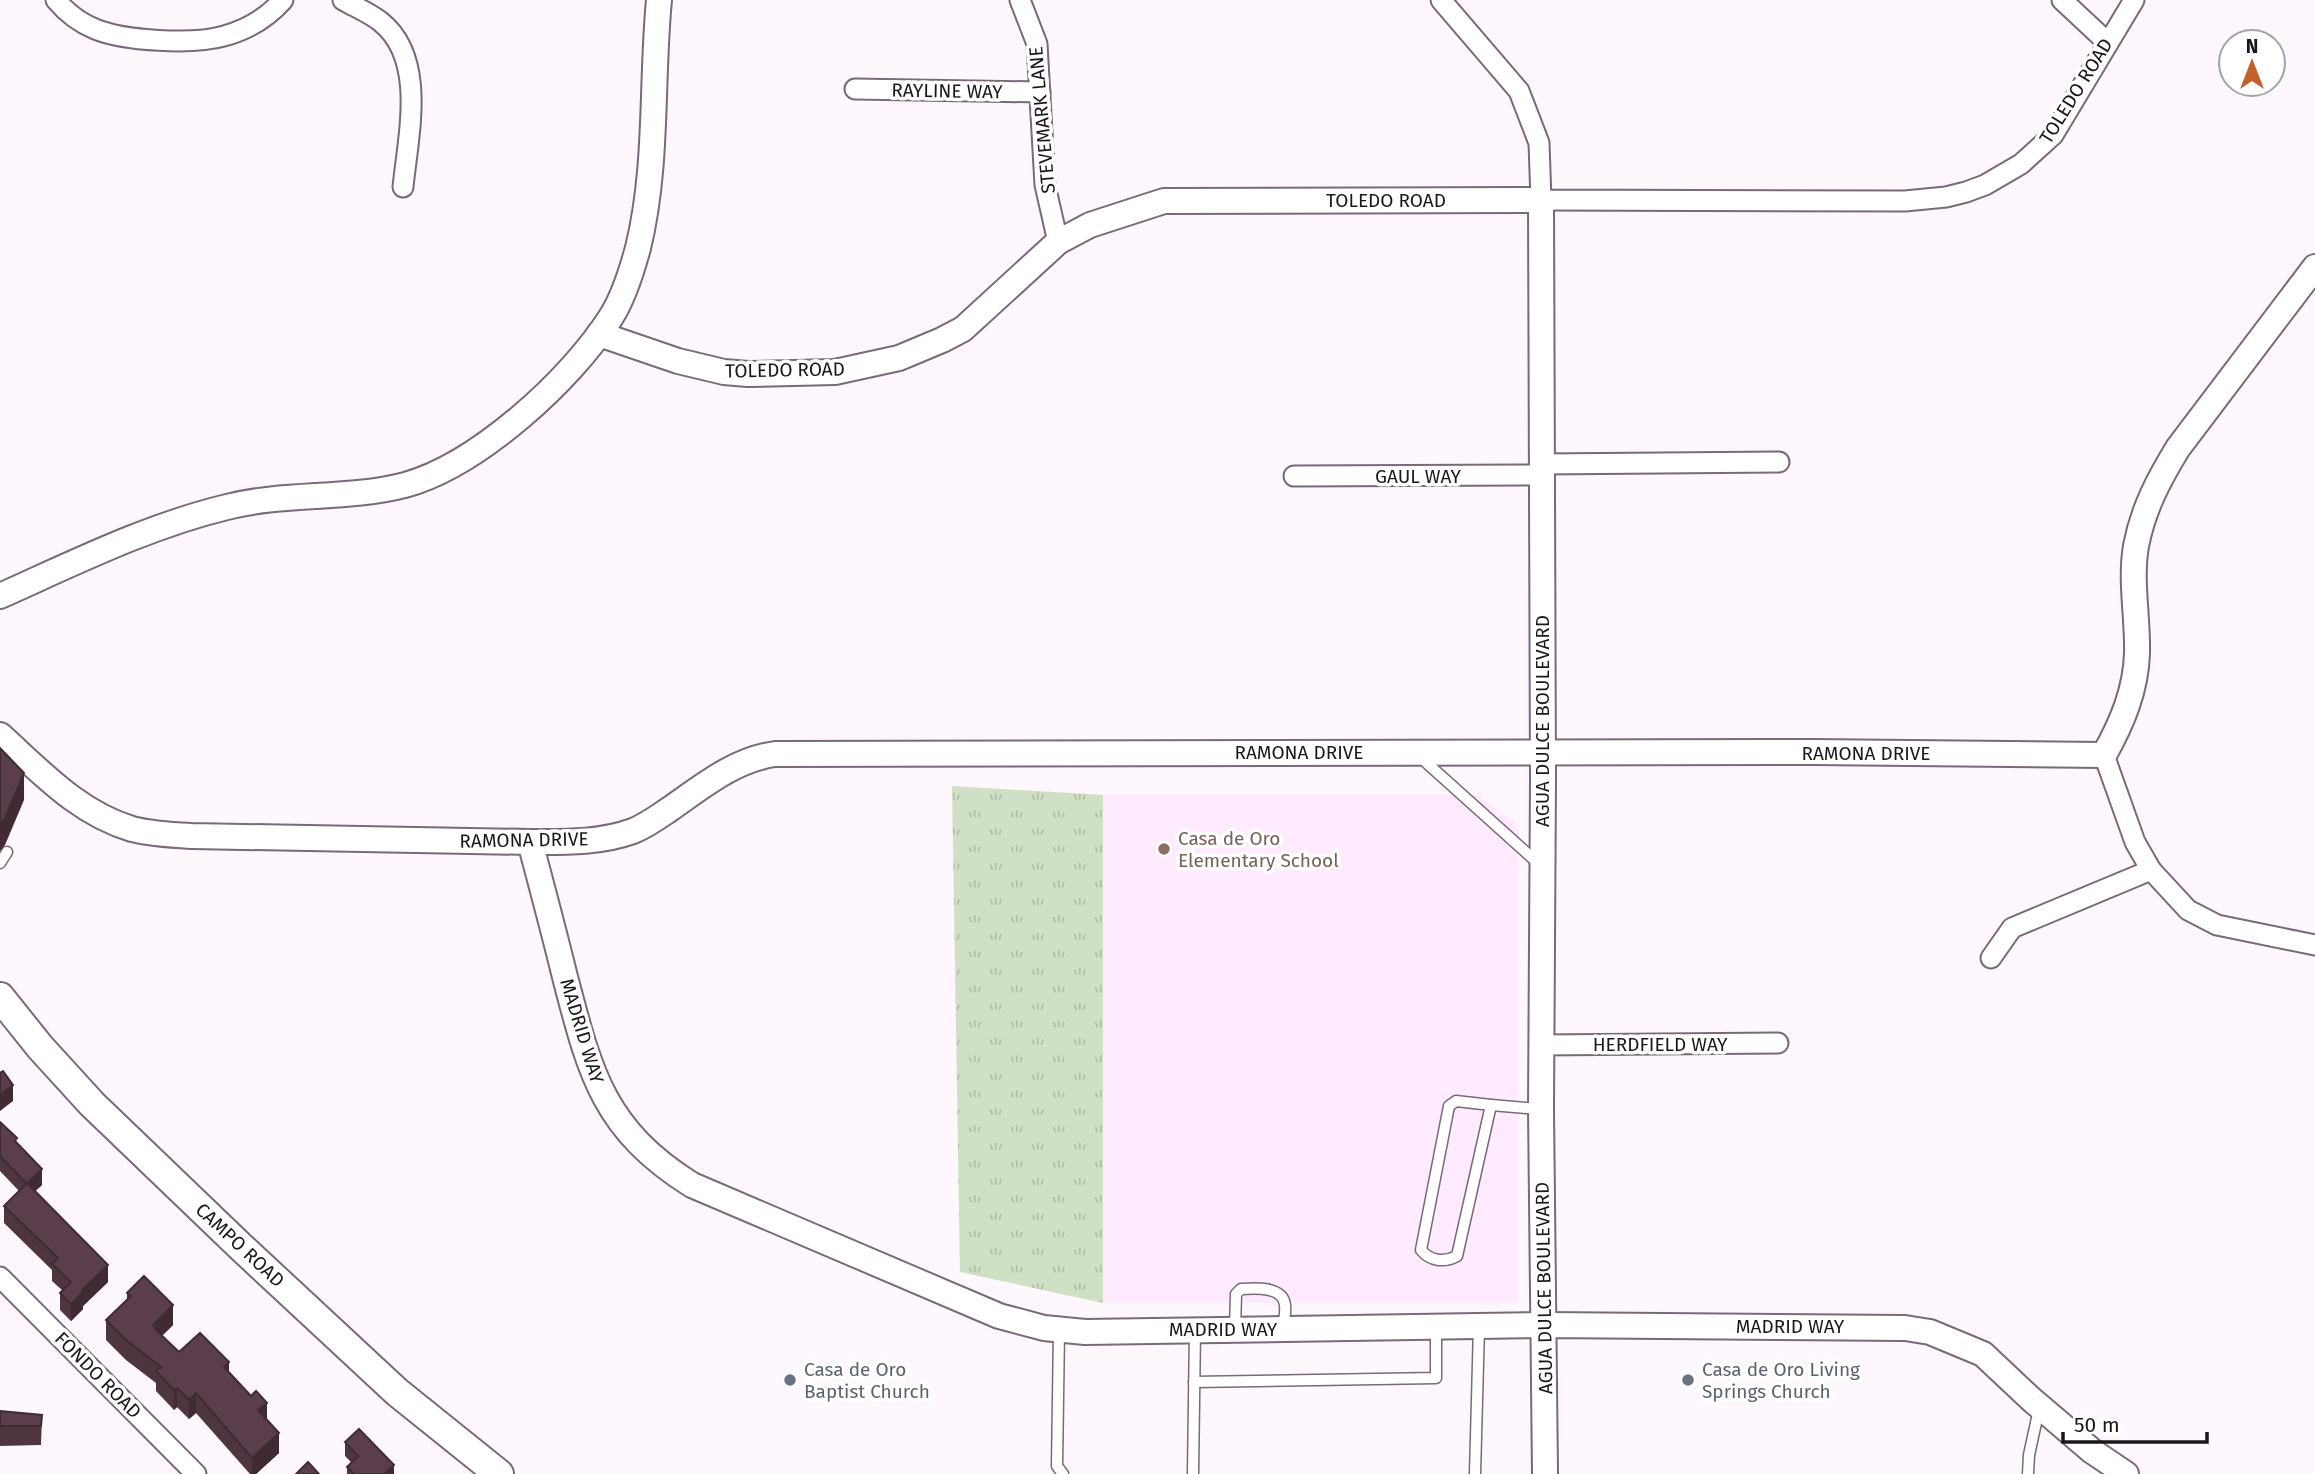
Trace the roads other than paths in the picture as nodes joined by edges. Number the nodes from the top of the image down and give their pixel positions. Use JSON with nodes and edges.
{"nodes":[{"id":1,"x":56,"y":0,"type":"edge"},
{"id":2,"x":283,"y":0,"type":"edge"},
{"id":3,"x":343,"y":0,"type":"edge"},
{"id":4,"x":659,"y":0,"type":"edge"},
{"id":5,"x":1020,"y":0,"type":"edge"},
{"id":6,"x":1441,"y":0,"type":"edge"},
{"id":7,"x":2062,"y":0,"type":"edge"},
{"id":8,"x":2134,"y":0,"type":"edge"},
{"id":9,"x":2107,"y":42,"type":"junction"},
{"id":10,"x":855,"y":89,"type":"dead end"},
{"id":11,"x":1040,"y":92,"type":"junction"},
{"id":12,"x":404,"y":187,"type":"dead end"},
{"id":13,"x":1541,"y":200,"type":"junction"},
{"id":14,"x":1058,"y":242,"type":"junction"},
{"id":15,"x":2315,"y":267,"type":"edge"},
{"id":16,"x":599,"y":334,"type":"junction"},
{"id":17,"x":1779,"y":462,"type":"dead end"},
{"id":18,"x":1542,"y":470,"type":"junction"},
{"id":19,"x":1294,"y":477,"type":"dead end"},
{"id":20,"x":0,"y":596,"type":"edge"},
{"id":21,"x":0,"y":735,"type":"edge"},
{"id":22,"x":1414,"y":752,"type":"junction"},
{"id":23,"x":1543,"y":753,"type":"junction"},
{"id":24,"x":2104,"y":755,"type":"junction"},
{"id":25,"x":530,"y":842,"type":"junction"},
{"id":26,"x":7,"y":852,"type":"dead end"},
{"id":27,"x":0,"y":863,"type":"edge"},
{"id":28,"x":1541,"y":865,"type":"junction"},
{"id":29,"x":2151,"y":870,"type":"junction"},
{"id":30,"x":2315,"y":945,"type":"edge"},
{"id":31,"x":1991,"y":957,"type":"dead end"},
{"id":32,"x":0,"y":997,"type":"edge"},
{"id":33,"x":1778,"y":1043,"type":"dead end"},
{"id":34,"x":1541,"y":1045,"type":"junction"},
{"id":35,"x":1491,"y":1105,"type":"junction"},
{"id":36,"x":1541,"y":1109,"type":"junction"},
{"id":37,"x":0,"y":1277,"type":"edge"},
{"id":38,"x":1479,"y":1325,"type":"junction"},
{"id":39,"x":1545,"y":1325,"type":"junction"},
{"id":40,"x":1436,"y":1326,"type":"junction"},
{"id":41,"x":1059,"y":1329,"type":"junction"},
{"id":42,"x":1195,"y":1329,"type":"junction"},
{"id":43,"x":1235,"y":1329,"type":"junction"},
{"id":44,"x":1283,"y":1329,"type":"junction"},
{"id":45,"x":1194,"y":1382,"type":"junction"},
{"id":46,"x":2040,"y":1406,"type":"junction"},
{"id":47,"x":196,"y":1474,"type":"edge"},
{"id":48,"x":499,"y":1474,"type":"edge"},
{"id":49,"x":1063,"y":1474,"type":"edge"},
{"id":50,"x":1193,"y":1474,"type":"edge"},
{"id":51,"x":1475,"y":1474,"type":"edge"},
{"id":52,"x":1545,"y":1474,"type":"edge"},
{"id":53,"x":2028,"y":1474,"type":"edge"},
{"id":54,"x":2126,"y":1474,"type":"edge"}],
"edges":[{"from":1,"to":2,"type":"street"},
{"from":3,"to":12,"type":"street"},
{"from":4,"to":16,"type":"street"},
{"from":5,"to":11,"type":"street","name":"STEVEMARK LANE"},
{"from":6,"to":13,"type":"street","name":"AGUA DULCE BOULEVARD"},
{"from":7,"to":9,"type":"street"},
{"from":8,"to":9,"type":"street","name":"TOLEDO ROAD"},
{"from":9,"to":13,"type":"street","name":"TOLEDO ROAD"},
{"from":10,"to":11,"type":"street","name":"RAYLINE WAY"},
{"from":11,"to":14,"type":"street","name":"STEVEMARK LANE"},
{"from":13,"to":14,"type":"street","name":"TOLEDO ROAD"},
{"from":13,"to":18,"type":"street","name":"AGUA DULCE BOULEVARD"},
{"from":14,"to":16,"type":"street","name":"TOLEDO ROAD"},
{"from":15,"to":24,"type":"street"},
{"from":16,"to":20,"type":"street"},
{"from":17,"to":18,"type":"street","name":"GAUL WAY"},
{"from":18,"to":19,"type":"street","name":"GAUL WAY"},
{"from":18,"to":23,"type":"street","name":"AGUA DULCE BOULEVARD"},
{"from":21,"to":25,"type":"street","name":"RAMONA DRIVE"},
{"from":22,"to":23,"type":"street","name":"RAMONA DRIVE"},
{"from":22,"to":25,"type":"street","name":"RAMONA DRIVE"},
{"from":22,"to":28,"type":"lane"},
{"from":23,"to":24,"type":"street","name":"RAMONA DRIVE"},
{"from":23,"to":28,"type":"street","name":"AGUA DULCE BOULEVARD"},
{"from":24,"to":29,"type":"street"},
{"from":25,"to":41,"type":"street","name":"MADRID WAY"},
{"from":26,"to":27,"type":"lane"},
{"from":28,"to":34,"type":"street","name":"AGUA DULCE BOULEVARD"},
{"from":29,"to":30,"type":"street"},
{"from":29,"to":31,"type":"street"},
{"from":32,"to":48,"type":"main road","name":"CAMPO ROAD"},
{"from":33,"to":34,"type":"street","name":"HERDFIELD WAY"},
{"from":34,"to":36,"type":"street","name":"AGUA DULCE BOULEVARD"},
{"from":35,"to":35,"type":"lane"},
{"from":35,"to":36,"type":"lane"},
{"from":36,"to":39,"type":"street","name":"AGUA DULCE BOULEVARD"},
{"from":37,"to":47,"type":"street","name":"FONDO ROAD"},
{"from":38,"to":39,"type":"street","name":"MADRID WAY"},
{"from":38,"to":40,"type":"street","name":"MADRID WAY"},
{"from":38,"to":51,"type":"lane"},
{"from":39,"to":46,"type":"street","name":"MADRID WAY"},
{"from":39,"to":52,"type":"street","name":"AGUA DULCE BOULEVARD"},
{"from":40,"to":44,"type":"street","name":"MADRID WAY"},
{"from":40,"to":45,"type":"lane"},
{"from":41,"to":42,"type":"street","name":"MADRID WAY"},
{"from":41,"to":49,"type":"lane"},
{"from":42,"to":43,"type":"street","name":"MADRID WAY"},
{"from":42,"to":45,"type":"lane"},
{"from":43,"to":44,"type":"street","name":"MADRID WAY"},
{"from":43,"to":44,"type":"lane"},
{"from":45,"to":50,"type":"lane"},
{"from":46,"to":53,"type":"lane"},
{"from":46,"to":54,"type":"street","name":"MADRID WAY"}]}
